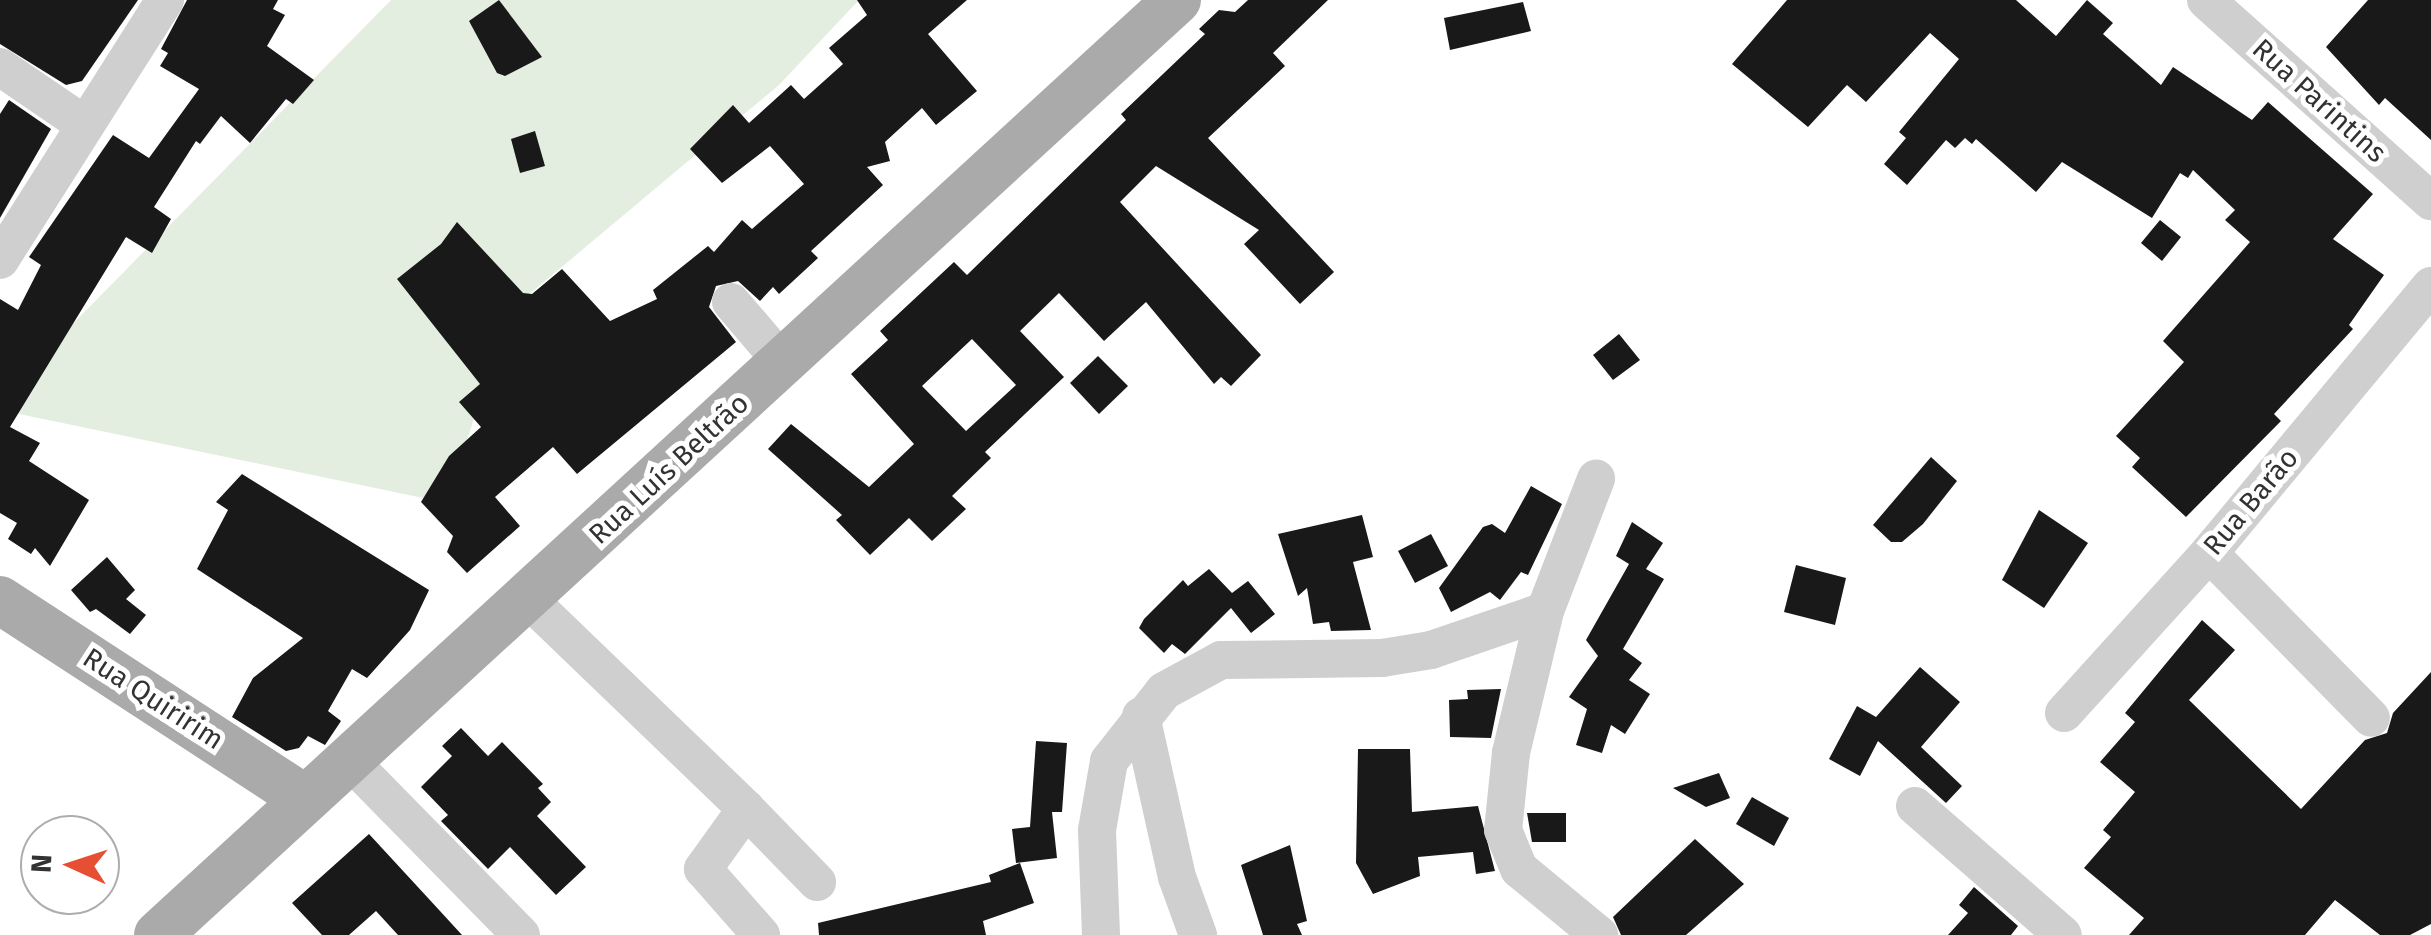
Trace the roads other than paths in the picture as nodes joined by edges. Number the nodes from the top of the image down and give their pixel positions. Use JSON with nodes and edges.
{"nodes":[{"id":1,"x":165,"y":0,"type":"edge"},
{"id":2,"x":1177,"y":0,"type":"edge"},
{"id":3,"x":2206,"y":0,"type":"edge"},
{"id":4,"x":0,"y":67,"type":"edge"},
{"id":5,"x":85,"y":125,"type":"junction"},
{"id":6,"x":2431,"y":201,"type":"edge"},
{"id":7,"x":0,"y":260,"type":"edge"},
{"id":8,"x":2431,"y":286,"type":"edge"},
{"id":9,"x":731,"y":302,"type":"dead end"},
{"id":10,"x":783,"y":363,"type":"junction"},
{"id":11,"x":1596,"y":479,"type":"dead end"},
{"id":12,"x":2209,"y":553,"type":"junction"},
{"id":13,"x":528,"y":599,"type":"junction"},
{"id":14,"x":0,"y":600,"type":"edge"},
{"id":15,"x":1546,"y":610,"type":"junction"},
{"id":16,"x":2064,"y":713,"type":"dead end"},
{"id":17,"x":1141,"y":716,"type":"junction"},
{"id":18,"x":2371,"y":718,"type":"dead end"},
{"id":19,"x":350,"y":761,"type":"junction"},
{"id":20,"x":306,"y":799,"type":"junction"},
{"id":21,"x":1915,"y":806,"type":"dead end"},
{"id":22,"x":746,"y":809,"type":"junction"},
{"id":23,"x":818,"y":882,"type":"dead end"},
{"id":24,"x":160,"y":934,"type":"edge"},
{"id":25,"x":521,"y":935,"type":"edge"},
{"id":26,"x":760,"y":935,"type":"edge"},
{"id":27,"x":1101,"y":935,"type":"edge"},
{"id":28,"x":1198,"y":935,"type":"edge"},
{"id":29,"x":1600,"y":935,"type":"edge"},
{"id":30,"x":2063,"y":935,"type":"edge"}],
"edges":[{"from":1,"to":5,"type":"street"},
{"from":2,"to":10,"type":"main road","name":"Rua Luís Beltrão"},
{"from":3,"to":6,"type":"street","name":"Rua Parintins"},
{"from":4,"to":5,"type":"street"},
{"from":5,"to":7,"type":"street"},
{"from":8,"to":12,"type":"street","name":"Rua Barão"},
{"from":9,"to":10,"type":"street"},
{"from":10,"to":13,"type":"main road","name":"Rua Luís Beltrão"},
{"from":11,"to":15,"type":"street"},
{"from":12,"to":16,"type":"street","name":"Rua Barão"},
{"from":12,"to":18,"type":"street"},
{"from":13,"to":19,"type":"main road","name":"Rua Luís Beltrão"},
{"from":13,"to":22,"type":"street"},
{"from":14,"to":20,"type":"main road","name":"Rua Quiririm"},
{"from":15,"to":17,"type":"street"},
{"from":15,"to":29,"type":"street"},
{"from":17,"to":27,"type":"street"},
{"from":17,"to":28,"type":"street"},
{"from":19,"to":20,"type":"main road","name":"Rua Luís Beltrão"},
{"from":19,"to":25,"type":"street"},
{"from":20,"to":24,"type":"main road","name":"Rua Luís Beltrão"},
{"from":21,"to":30,"type":"street"},
{"from":22,"to":23,"type":"street"},
{"from":22,"to":26,"type":"street"}]}
